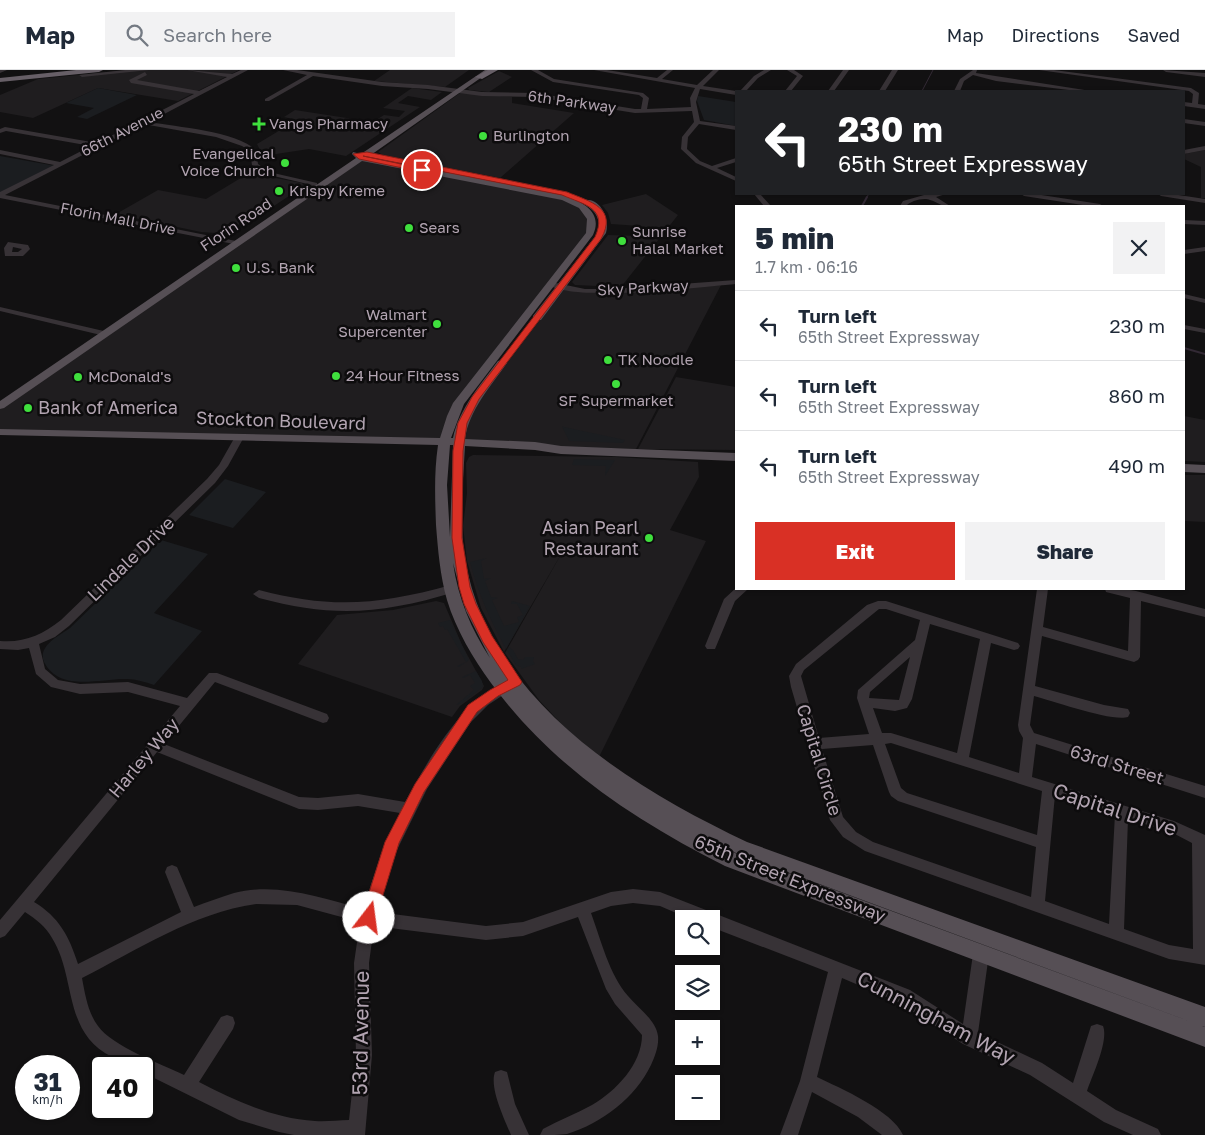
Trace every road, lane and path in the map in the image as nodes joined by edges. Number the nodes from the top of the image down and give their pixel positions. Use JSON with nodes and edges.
{"nodes":[{"id":1,"x":4,"y":70,"type":"edge"},
{"id":2,"x":68,"y":70,"type":"edge"},
{"id":3,"x":99,"y":70,"type":"edge"},
{"id":4,"x":190,"y":70,"type":"edge"},
{"id":5,"x":245,"y":70,"type":"edge"},
{"id":6,"x":286,"y":70,"type":"edge"},
{"id":7,"x":489,"y":70,"type":"edge"},
{"id":8,"x":494,"y":70,"type":"edge"},
{"id":9,"x":534,"y":70,"type":"edge"},
{"id":10,"x":597,"y":70,"type":"edge"},
{"id":11,"x":670,"y":70,"type":"edge"},
{"id":12,"x":716,"y":70,"type":"edge"},
{"id":13,"x":768,"y":70,"type":"edge"},
{"id":14,"x":790,"y":70,"type":"edge"},
{"id":15,"x":846,"y":70,"type":"edge"},
{"id":16,"x":895,"y":70,"type":"edge"},
{"id":17,"x":976,"y":70,"type":"edge"},
{"id":18,"x":1166,"y":70,"type":"edge"},
{"id":19,"x":0,"y":71,"type":"edge"},
{"id":20,"x":1039,"y":71,"type":"edge"},
{"id":21,"x":145,"y":72,"type":"edge"},
{"id":22,"x":479,"y":73,"type":"edge"},
{"id":23,"x":312,"y":74,"type":"junction"},
{"id":24,"x":970,"y":74,"type":"junction"},
{"id":25,"x":1205,"y":75,"type":"edge"},
{"id":26,"x":82,"y":76,"type":"dead end"},
{"id":27,"x":232,"y":76,"type":"junction"},
{"id":28,"x":1029,"y":77,"type":"dead end"},
{"id":29,"x":0,"y":78,"type":"edge"},
{"id":30,"x":658,"y":80,"type":"junction"},
{"id":31,"x":1025,"y":83,"type":"junction"},
{"id":32,"x":699,"y":86,"type":"junction"},
{"id":33,"x":744,"y":90,"type":"edge"},
{"id":34,"x":789,"y":90,"type":"edge"},
{"id":35,"x":832,"y":90,"type":"edge"},
{"id":36,"x":883,"y":90,"type":"edge"},
{"id":37,"x":957,"y":90,"type":"edge"},
{"id":38,"x":1080,"y":90,"type":"edge"},
{"id":39,"x":454,"y":91,"type":"junction"},
{"id":40,"x":200,"y":93,"type":"junction"},
{"id":41,"x":735,"y":93,"type":"edge"},
{"id":42,"x":267,"y":100,"type":"dead end"},
{"id":43,"x":1185,"y":104,"type":"edge"},
{"id":44,"x":1195,"y":106,"type":"junction"},
{"id":45,"x":1205,"y":107,"type":"edge"},
{"id":46,"x":695,"y":109,"type":"junction"},
{"id":47,"x":644,"y":111,"type":"junction"},
{"id":48,"x":1185,"y":121,"type":"edge"},
{"id":49,"x":141,"y":122,"type":"junction"},
{"id":50,"x":697,"y":122,"type":"junction"},
{"id":51,"x":1205,"y":124,"type":"edge"},
{"id":52,"x":735,"y":128,"type":"edge"},
{"id":53,"x":0,"y":131,"type":"edge"},
{"id":54,"x":96,"y":145,"type":"junction"},
{"id":55,"x":1205,"y":148,"type":"edge"},
{"id":56,"x":0,"y":152,"type":"edge"},
{"id":57,"x":1185,"y":152,"type":"edge"},
{"id":58,"x":362,"y":156,"type":"junction"},
{"id":59,"x":735,"y":160,"type":"edge"},
{"id":60,"x":60,"y":164,"type":"junction"},
{"id":61,"x":712,"y":168,"type":"junction"},
{"id":62,"x":438,"y":171,"type":"junction"},
{"id":63,"x":735,"y":179,"type":"edge"},
{"id":64,"x":313,"y":183,"type":"junction"},
{"id":65,"x":501,"y":183,"type":"junction"},
{"id":66,"x":0,"y":195,"type":"edge"},
{"id":67,"x":758,"y":195,"type":"edge"},
{"id":68,"x":1030,"y":195,"type":"edge"},
{"id":69,"x":1092,"y":195,"type":"edge"},
{"id":70,"x":1173,"y":195,"type":"edge"},
{"id":71,"x":928,"y":196,"type":"edge"},
{"id":72,"x":1205,"y":201,"type":"edge"},
{"id":73,"x":295,"y":203,"type":"junction"},
{"id":74,"x":767,"y":205,"type":"edge"},
{"id":75,"x":904,"y":205,"type":"edge"},
{"id":76,"x":945,"y":205,"type":"edge"},
{"id":77,"x":1091,"y":205,"type":"joint"},
{"id":78,"x":1185,"y":222,"type":"edge"},
{"id":79,"x":1205,"y":223,"type":"edge"},
{"id":80,"x":0,"y":242,"type":"edge"},
{"id":81,"x":232,"y":242,"type":"junction"},
{"id":82,"x":11,"y":244,"type":"dead end"},
{"id":83,"x":1205,"y":249,"type":"edge"},
{"id":84,"x":1185,"y":252,"type":"edge"},
{"id":85,"x":735,"y":282,"type":"edge"},
{"id":86,"x":556,"y":286,"type":"junction"},
{"id":87,"x":1185,"y":296,"type":"edge"},
{"id":88,"x":1205,"y":301,"type":"edge"},
{"id":89,"x":0,"y":309,"type":"edge"},
{"id":90,"x":1185,"y":327,"type":"edge"},
{"id":91,"x":1205,"y":331,"type":"edge"},
{"id":92,"x":99,"y":333,"type":"junction"},
{"id":93,"x":512,"y":334,"type":"junction"},
{"id":94,"x":506,"y":358,"type":"junction"},
{"id":95,"x":492,"y":361,"type":"junction"},
{"id":96,"x":484,"y":387,"type":"junction"},
{"id":97,"x":0,"y":395,"type":"edge"},
{"id":98,"x":0,"y":406,"type":"edge"},
{"id":99,"x":0,"y":433,"type":"edge"},
{"id":100,"x":238,"y":441,"type":"junction"},
{"id":101,"x":443,"y":447,"type":"junction"},
{"id":102,"x":459,"y":447,"type":"junction"},
{"id":103,"x":561,"y":450,"type":"joint"},
{"id":104,"x":735,"y":456,"type":"edge"},
{"id":105,"x":1185,"y":468,"type":"edge"},
{"id":106,"x":1205,"y":469,"type":"edge"},
{"id":107,"x":442,"y":505,"type":"junction"},
{"id":108,"x":459,"y":560,"type":"junction"},
{"id":109,"x":451,"y":589,"type":"junction"},
{"id":110,"x":741,"y":590,"type":"edge"},
{"id":111,"x":1042,"y":590,"type":"edge"},
{"id":112,"x":1114,"y":590,"type":"edge"},
{"id":113,"x":259,"y":594,"type":"dead end"},
{"id":114,"x":1136,"y":595,"type":"junction"},
{"id":115,"x":1205,"y":613,"type":"edge"},
{"id":116,"x":926,"y":618,"type":"junction"},
{"id":117,"x":479,"y":622,"type":"junction"},
{"id":118,"x":1036,"y":630,"type":"junction"},
{"id":119,"x":986,"y":637,"type":"junction"},
{"id":120,"x":921,"y":641,"type":"junction"},
{"id":121,"x":33,"y":642,"type":"junction"},
{"id":122,"x":0,"y":645,"type":"edge"},
{"id":123,"x":711,"y":646,"type":"dead end"},
{"id":124,"x":1014,"y":646,"type":"dead end"},
{"id":125,"x":509,"y":685,"type":"junction"},
{"id":126,"x":1028,"y":689,"type":"junction"},
{"id":127,"x":190,"y":704,"type":"junction"},
{"id":128,"x":867,"y":706,"type":"junction"},
{"id":129,"x":1124,"y":712,"type":"dead end"},
{"id":130,"x":323,"y":718,"type":"dead end"},
{"id":131,"x":1030,"y":738,"type":"junction"},
{"id":132,"x":878,"y":740,"type":"junction"},
{"id":133,"x":813,"y":744,"type":"junction"},
{"id":134,"x":155,"y":746,"type":"junction"},
{"id":135,"x":962,"y":760,"type":"junction"},
{"id":136,"x":1024,"y":780,"type":"junction"},
{"id":137,"x":1049,"y":788,"type":"junction"},
{"id":138,"x":1205,"y":792,"type":"edge"},
{"id":139,"x":408,"y":808,"type":"junction"},
{"id":140,"x":1122,"y":810,"type":"junction"},
{"id":141,"x":1202,"y":841,"type":"edge"},
{"id":142,"x":1043,"y":842,"type":"junction"},
{"id":143,"x":172,"y":872,"type":"dead end"},
{"id":144,"x":24,"y":903,"type":"junction"},
{"id":145,"x":1037,"y":907,"type":"junction"},
{"id":146,"x":582,"y":909,"type":"junction"},
{"id":147,"x":688,"y":910,"type":"edge"},
{"id":148,"x":190,"y":915,"type":"junction"},
{"id":149,"x":369,"y":918,"type":"junction"},
{"id":150,"x":720,"y":923,"type":"edge"},
{"id":151,"x":0,"y":931,"type":"edge"},
{"id":152,"x":1116,"y":934,"type":"junction"},
{"id":153,"x":982,"y":954,"type":"junction"},
{"id":154,"x":1203,"y":957,"type":"edge"},
{"id":155,"x":837,"y":968,"type":"junction"},
{"id":156,"x":74,"y":974,"type":"junction"},
{"id":157,"x":1205,"y":1017,"type":"edge"},
{"id":158,"x":227,"y":1023,"type":"dead end"},
{"id":159,"x":1097,"y":1032,"type":"dead end"},
{"id":160,"x":1205,"y":1037,"type":"edge"},
{"id":161,"x":969,"y":1038,"type":"junction"},
{"id":162,"x":501,"y":1078,"type":"dead end"},
{"id":163,"x":808,"y":1082,"type":"junction"},
{"id":164,"x":187,"y":1086,"type":"junction"},
{"id":165,"x":1077,"y":1095,"type":"junction"},
{"id":166,"x":357,"y":1131,"type":"edge"},
{"id":167,"x":520,"y":1135,"type":"edge"},
{"id":168,"x":550,"y":1135,"type":"edge"},
{"id":169,"x":789,"y":1135,"type":"edge"},
{"id":170,"x":894,"y":1135,"type":"edge"},
{"id":171,"x":1152,"y":1135,"type":"edge"}],
"edges":[{"from":1,"to":19,"type":"street"},
{"from":2,"to":29,"type":"highway"},
{"from":3,"to":29,"type":"highway"},
{"from":4,"to":27,"type":"street"},
{"from":5,"to":27,"type":"street","name":"66th Avenue"},
{"from":6,"to":23,"type":"street","name":"6th Parkway"},
{"from":7,"to":22,"type":"main road","name":"Florin Road"},
{"from":8,"to":22,"type":"highway"},
{"from":9,"to":47,"type":"street"},
{"from":10,"to":30,"type":"street"},
{"from":11,"to":30,"type":"street"},
{"from":12,"to":32,"type":"street"},
{"from":13,"to":33,"type":"street"},
{"from":14,"to":34,"type":"street"},
{"from":15,"to":35,"type":"street"},
{"from":16,"to":36,"type":"street"},
{"from":17,"to":24,"type":"street"},
{"from":18,"to":25,"type":"street"},
{"from":20,"to":44,"type":"street"},
{"from":21,"to":26,"type":"street"},
{"from":21,"to":40,"type":"street"},
{"from":22,"to":39,"type":"main road","name":"Florin Road"},
{"from":23,"to":39,"type":"street","name":"6th Parkway"},
{"from":23,"to":42,"type":"street"},
{"from":24,"to":31,"type":"street"},
{"from":24,"to":37,"type":"street"},
{"from":27,"to":40,"type":"street","name":"66th Avenue"},
{"from":28,"to":31,"type":"street"},
{"from":30,"to":32,"type":"street"},
{"from":31,"to":38,"type":"street"},
{"from":32,"to":41,"type":"street"},
{"from":32,"to":46,"type":"street"},
{"from":39,"to":47,"type":"street","name":"6th Parkway"},
{"from":39,"to":58,"type":"main road","name":"Florin Road"},
{"from":40,"to":49,"type":"street","name":"66th Avenue"},
{"from":43,"to":44,"type":"street"},
{"from":44,"to":45,"type":"street"},
{"from":46,"to":47,"type":"street","name":"6th Parkway"},
{"from":46,"to":50,"type":"street"},
{"from":48,"to":51,"type":"street"},
{"from":49,"to":54,"type":"street","name":"66th Avenue"},
{"from":49,"to":64,"type":"street"},
{"from":50,"to":52,"type":"street"},
{"from":50,"to":61,"type":"street"},
{"from":53,"to":54,"type":"street"},
{"from":54,"to":60,"type":"street","name":"66th Avenue"},
{"from":55,"to":57,"type":"street"},
{"from":56,"to":60,"type":"street"},
{"from":58,"to":62,"type":"main road","name":"65th Street Expressway"},
{"from":58,"to":62,"type":"main road","name":"65th Street Expressway"},
{"from":58,"to":64,"type":"main road","name":"Florin Road"},
{"from":58,"to":73,"type":"main road","name":"Florin Road"},
{"from":59,"to":61,"type":"street"},
{"from":60,"to":66,"type":"street","name":"66th Avenue"},
{"from":61,"to":63,"type":"street"},
{"from":62,"to":65,"type":"main road","name":"65th Street Expressway"},
{"from":62,"to":65,"type":"main road","name":"65th Street Expressway"},
{"from":64,"to":73,"type":"street"},
{"from":64,"to":81,"type":"main road","name":"Florin Road"},
{"from":65,"to":86,"type":"main road","name":"65th Street Expressway"},
{"from":65,"to":86,"type":"main road","name":"65th Street Expressway"},
{"from":66,"to":81,"type":"street","name":"Florin Mall Drive"},
{"from":67,"to":74,"type":"street"},
{"from":68,"to":77,"type":"street"},
{"from":69,"to":77,"type":"street"},
{"from":70,"to":72,"type":"street"},
{"from":71,"to":75,"type":"street"},
{"from":71,"to":76,"type":"street"},
{"from":73,"to":81,"type":"main road","name":"Florin Road"},
{"from":78,"to":79,"type":"street"},
{"from":80,"to":82,"type":"street"},
{"from":81,"to":92,"type":"main road","name":"Florin Road"},
{"from":83,"to":84,"type":"street"},
{"from":85,"to":86,"type":"street","name":"Sky Parkway"},
{"from":86,"to":93,"type":"main road","name":"65th Street Expressway"},
{"from":86,"to":94,"type":"main road","name":"65th Street Expressway"},
{"from":87,"to":88,"type":"street"},
{"from":89,"to":92,"type":"street"},
{"from":90,"to":91,"type":"street"},
{"from":92,"to":97,"type":"main road","name":"Florin Road"},
{"from":92,"to":98,"type":"main road","name":"Florin Road"},
{"from":93,"to":94,"type":"main road"},
{"from":93,"to":95,"type":"main road","name":"65th Street Expressway"},
{"from":94,"to":96,"type":"main road","name":"65th Street Expressway"},
{"from":95,"to":96,"type":"main road"},
{"from":95,"to":101,"type":"main road","name":"65th Street Expressway"},
{"from":96,"to":102,"type":"main road","name":"65th Street Expressway"},
{"from":99,"to":100,"type":"main road","name":"Stockton Boulevard"},
{"from":100,"to":101,"type":"main road","name":"Stockton Boulevard"},
{"from":100,"to":121,"type":"street","name":"Lindale Drive"},
{"from":101,"to":102,"type":"main road","name":"Stockton Boulevard"},
{"from":101,"to":107,"type":"main road","name":"65th Street Expressway"},
{"from":102,"to":103,"type":"main road","name":"Stockton Boulevard"},
{"from":102,"to":108,"type":"main road","name":"65th Street Expressway"},
{"from":103,"to":104,"type":"main road","name":"Stockton Boulevard"},
{"from":105,"to":106,"type":"main road"},
{"from":107,"to":108,"type":"main road"},
{"from":107,"to":109,"type":"main road","name":"65th Street Expressway"},
{"from":108,"to":117,"type":"main road","name":"65th Street Expressway"},
{"from":109,"to":113,"type":"street"},
{"from":109,"to":117,"type":"main road"},
{"from":109,"to":125,"type":"main road","name":"65th Street Expressway"},
{"from":110,"to":123,"type":"street"},
{"from":111,"to":118,"type":"street"},
{"from":112,"to":114,"type":"street"},
{"from":114,"to":115,"type":"street"},
{"from":114,"to":118,"type":"street"},
{"from":116,"to":119,"type":"street","name":"Capital Circle"},
{"from":116,"to":120,"type":"street"},
{"from":116,"to":133,"type":"street","name":"Capital Circle"},
{"from":117,"to":125,"type":"main road","name":"65th Street Expressway"},
{"from":118,"to":126,"type":"street"},
{"from":119,"to":124,"type":"street","name":"Capital Circle"},
{"from":119,"to":135,"type":"street"},
{"from":120,"to":128,"type":"street"},
{"from":120,"to":128,"type":"street"},
{"from":121,"to":122,"type":"street","name":"Lindale Drive"},
{"from":121,"to":127,"type":"street"},
{"from":125,"to":139,"type":"street","name":"53rd Avenue"},
{"from":125,"to":153,"type":"main road","name":"65th Street Expressway"},
{"from":125,"to":157,"type":"main road","name":"65th Street Expressway"},
{"from":126,"to":129,"type":"street"},
{"from":126,"to":131,"type":"street"},
{"from":127,"to":130,"type":"street","name":"Harley Way"},
{"from":127,"to":134,"type":"street","name":"Harley Way"},
{"from":128,"to":132,"type":"street"},
{"from":131,"to":136,"type":"street"},
{"from":131,"to":138,"type":"street","name":"63rd Street"},
{"from":132,"to":133,"type":"street","name":"Capital Drive"},
{"from":132,"to":135,"type":"street","name":"Capital Drive"},
{"from":132,"to":142,"type":"street"},
{"from":133,"to":145,"type":"street","name":"Capital Circle"},
{"from":134,"to":139,"type":"street"},
{"from":134,"to":144,"type":"street","name":"Harley Way"},
{"from":135,"to":136,"type":"street","name":"Capital Drive"},
{"from":136,"to":137,"type":"street","name":"Capital Drive"},
{"from":137,"to":140,"type":"street","name":"Capital Drive"},
{"from":137,"to":142,"type":"street"},
{"from":139,"to":149,"type":"street","name":"53rd Avenue"},
{"from":140,"to":141,"type":"street","name":"Capital Drive"},
{"from":140,"to":152,"type":"street"},
{"from":141,"to":154,"type":"street"},
{"from":142,"to":145,"type":"street"},
{"from":143,"to":148,"type":"street"},
{"from":144,"to":151,"type":"street","name":"Harley Way"},
{"from":144,"to":156,"type":"street"},
{"from":145,"to":152,"type":"street","name":"Capital Circle"},
{"from":146,"to":147,"type":"street","name":"Cunningham Way"},
{"from":146,"to":149,"type":"street","name":"Cunningham Way"},
{"from":146,"to":168,"type":"street"},
{"from":148,"to":149,"type":"street","name":"Cunningham Way"},
{"from":148,"to":156,"type":"street","name":"Cunningham Way"},
{"from":149,"to":166,"type":"street","name":"53rd Avenue"},
{"from":150,"to":155,"type":"street","name":"Cunningham Way"},
{"from":152,"to":154,"type":"street","name":"Capital Circle"},
{"from":153,"to":160,"type":"main road","name":"65th Street Expressway"},
{"from":153,"to":161,"type":"street"},
{"from":155,"to":161,"type":"street","name":"Cunningham Way"},
{"from":155,"to":163,"type":"street"},
{"from":156,"to":164,"type":"street"},
{"from":158,"to":164,"type":"street"},
{"from":159,"to":165,"type":"street"},
{"from":161,"to":165,"type":"street","name":"Cunningham Way"},
{"from":162,"to":167,"type":"street"},
{"from":163,"to":169,"type":"street"},
{"from":163,"to":170,"type":"street"},
{"from":164,"to":166,"type":"street"},
{"from":165,"to":171,"type":"street","name":"Cunningham Way"}]}
